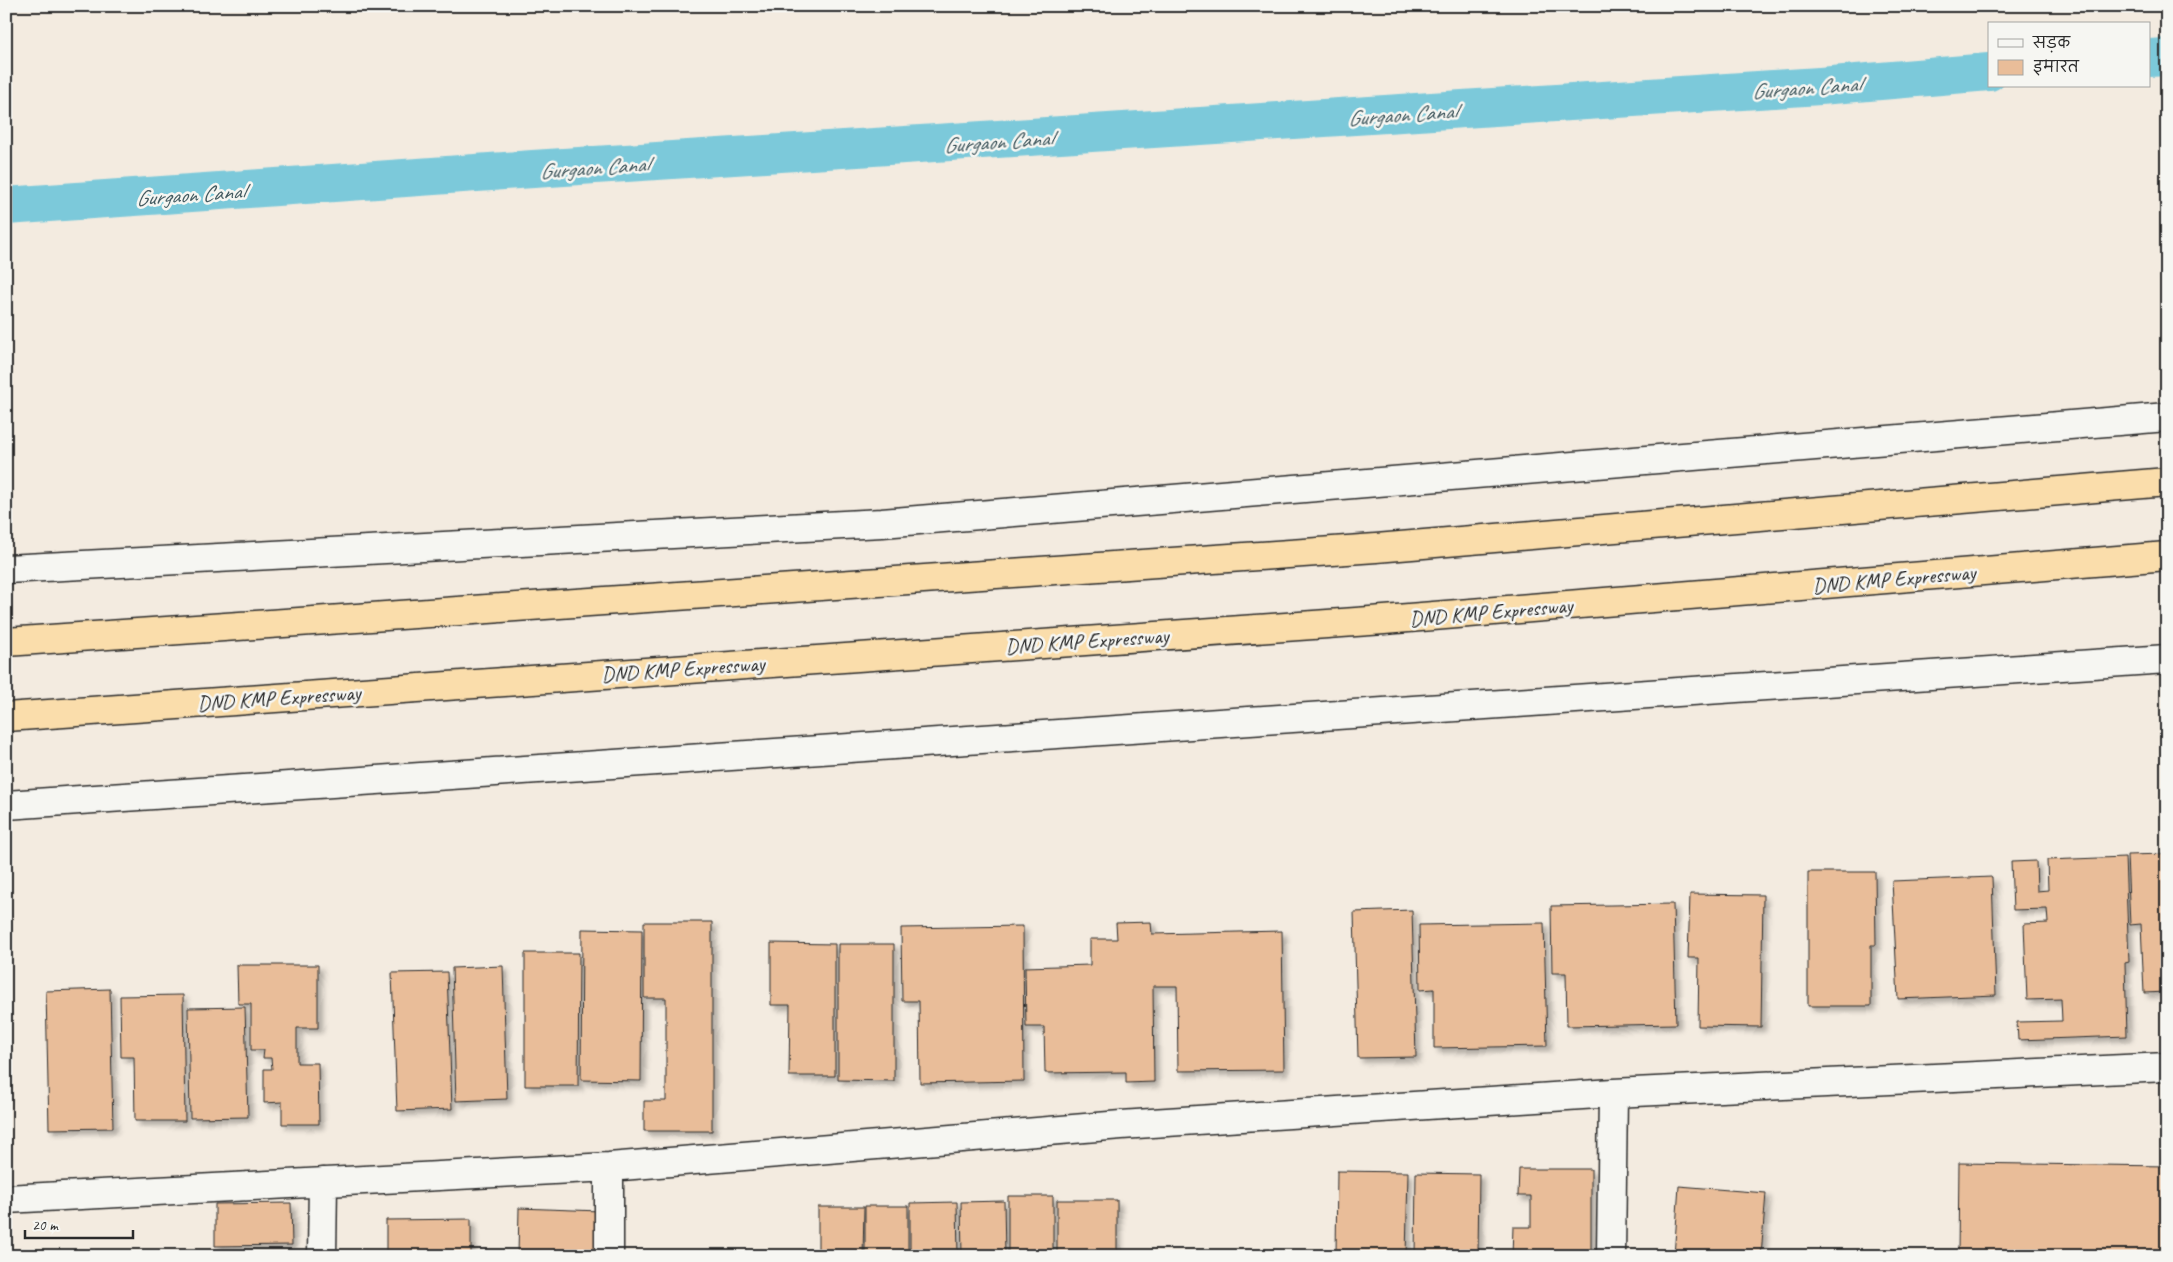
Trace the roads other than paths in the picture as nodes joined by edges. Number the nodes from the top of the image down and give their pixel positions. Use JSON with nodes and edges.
{"nodes":[{"id":1,"x":2167,"y":417,"type":"edge"},
{"id":2,"x":2167,"y":482,"type":"edge"},
{"id":3,"x":2167,"y":556,"type":"edge"},
{"id":4,"x":6,"y":569,"type":"edge"},
{"id":5,"x":6,"y":642,"type":"edge"},
{"id":6,"x":2167,"y":659,"type":"edge"},
{"id":7,"x":6,"y":717,"type":"edge"},
{"id":8,"x":6,"y":805,"type":"edge"},
{"id":9,"x":2167,"y":1067,"type":"edge"},
{"id":10,"x":1613,"y":1093,"type":"junction"},
{"id":11,"x":610,"y":1167,"type":"junction"},
{"id":12,"x":324,"y":1182,"type":"junction"},
{"id":13,"x":6,"y":1199,"type":"edge"},
{"id":14,"x":322,"y":1256,"type":"edge"},
{"id":15,"x":609,"y":1256,"type":"edge"},
{"id":16,"x":1610,"y":1256,"type":"edge"}],
"edges":[{"from":1,"to":4,"type":"street"},
{"from":2,"to":5,"type":"highway"},
{"from":3,"to":7,"type":"highway","name":"DND KMP Expressway"},
{"from":6,"to":8,"type":"street"},
{"from":9,"to":10,"type":"street"},
{"from":10,"to":11,"type":"street"},
{"from":10,"to":16,"type":"street"},
{"from":11,"to":12,"type":"street"},
{"from":11,"to":15,"type":"street"},
{"from":12,"to":13,"type":"street"},
{"from":12,"to":14,"type":"street"}]}
